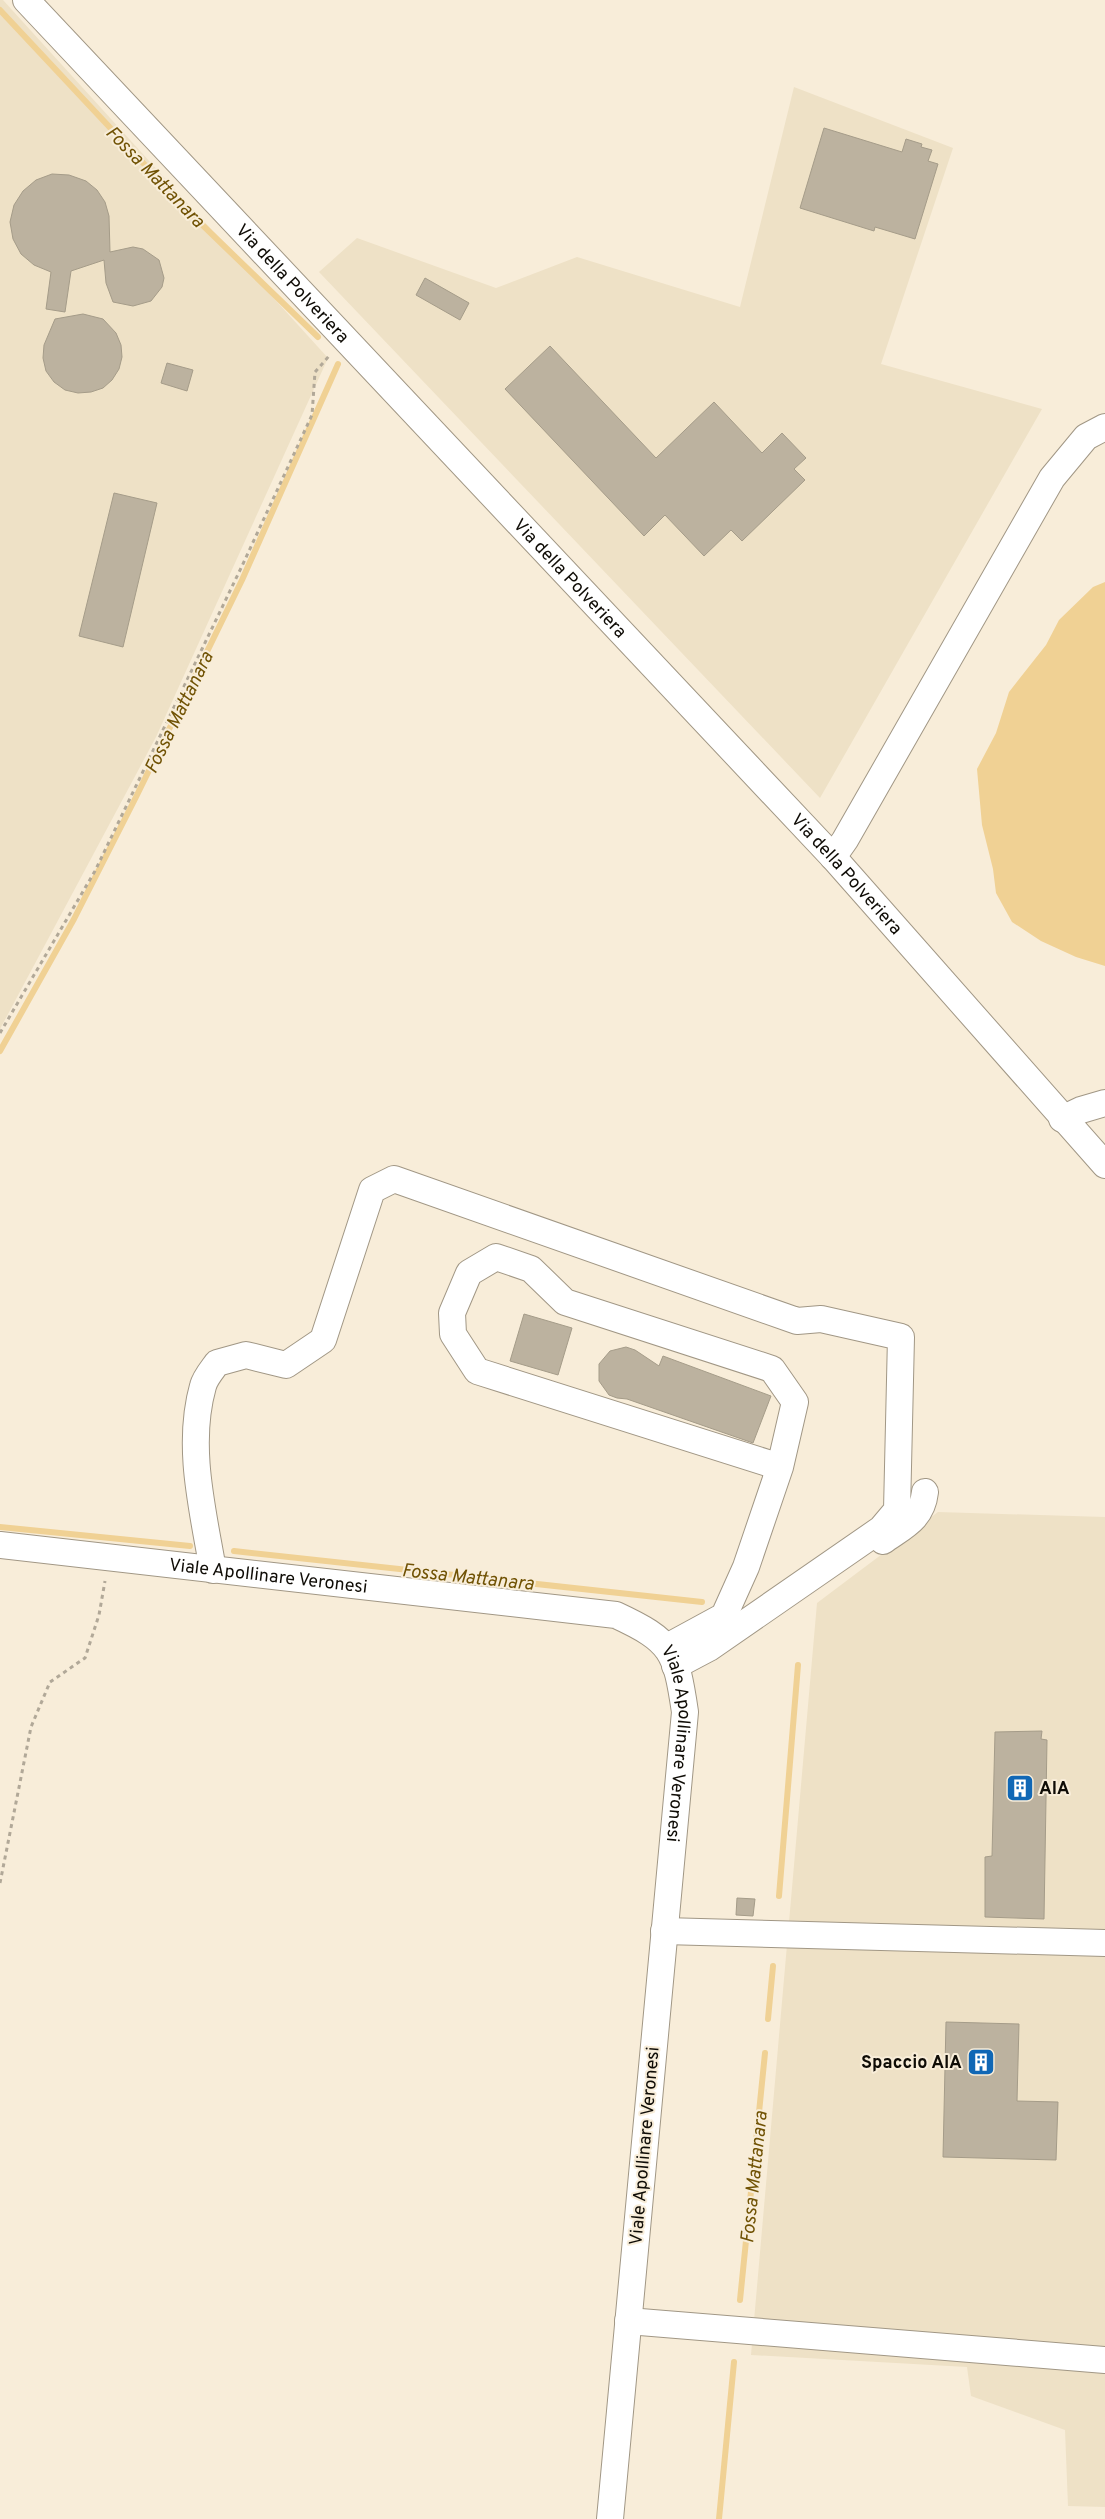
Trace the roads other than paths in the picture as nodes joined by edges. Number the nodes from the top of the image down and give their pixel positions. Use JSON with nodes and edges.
{"nodes":[{"id":1,"x":26,"y":0,"type":"edge"},
{"id":2,"x":1105,"y":427,"type":"edge"},
{"id":3,"x":833,"y":857,"type":"junction"},
{"id":4,"x":1105,"y":1103,"type":"edge"},
{"id":5,"x":1062,"y":1119,"type":"junction"},
{"id":6,"x":1105,"y":1165,"type":"edge"},
{"id":7,"x":780,"y":1467,"type":"junction"},
{"id":8,"x":925,"y":1492,"type":"dead end"},
{"id":9,"x":0,"y":1545,"type":"edge"},
{"id":10,"x":213,"y":1570,"type":"junction"},
{"id":11,"x":709,"y":1648,"type":"junction"},
{"id":12,"x":671,"y":1656,"type":"junction"},
{"id":13,"x":664,"y":1932,"type":"junction"},
{"id":14,"x":1105,"y":1942,"type":"edge"},
{"id":15,"x":628,"y":2321,"type":"junction"},
{"id":16,"x":1105,"y":2360,"type":"edge"},
{"id":17,"x":610,"y":2519,"type":"edge"}],
"edges":[{"from":1,"to":3,"type":"street","name":"Via della Polveriera"},
{"from":2,"to":3,"type":"street"},
{"from":3,"to":5,"type":"street","name":"Via della Polveriera"},
{"from":4,"to":5,"type":"street"},
{"from":5,"to":6,"type":"street","name":"Via della Polveriera"},
{"from":7,"to":7,"type":"street"},
{"from":7,"to":12,"type":"street"},
{"from":8,"to":11,"type":"street"},
{"from":9,"to":10,"type":"street","name":"Viale Apollinare Veronesi"},
{"from":10,"to":11,"type":"street"},
{"from":10,"to":12,"type":"street","name":"Viale Apollinare Veronesi"},
{"from":11,"to":12,"type":"street"},
{"from":12,"to":13,"type":"street","name":"Viale Apollinare Veronesi"},
{"from":13,"to":14,"type":"street"},
{"from":13,"to":15,"type":"street","name":"Viale Apollinare Veronesi"},
{"from":15,"to":16,"type":"street"},
{"from":15,"to":17,"type":"street","name":"Viale Apollinare Veronesi"}]}
